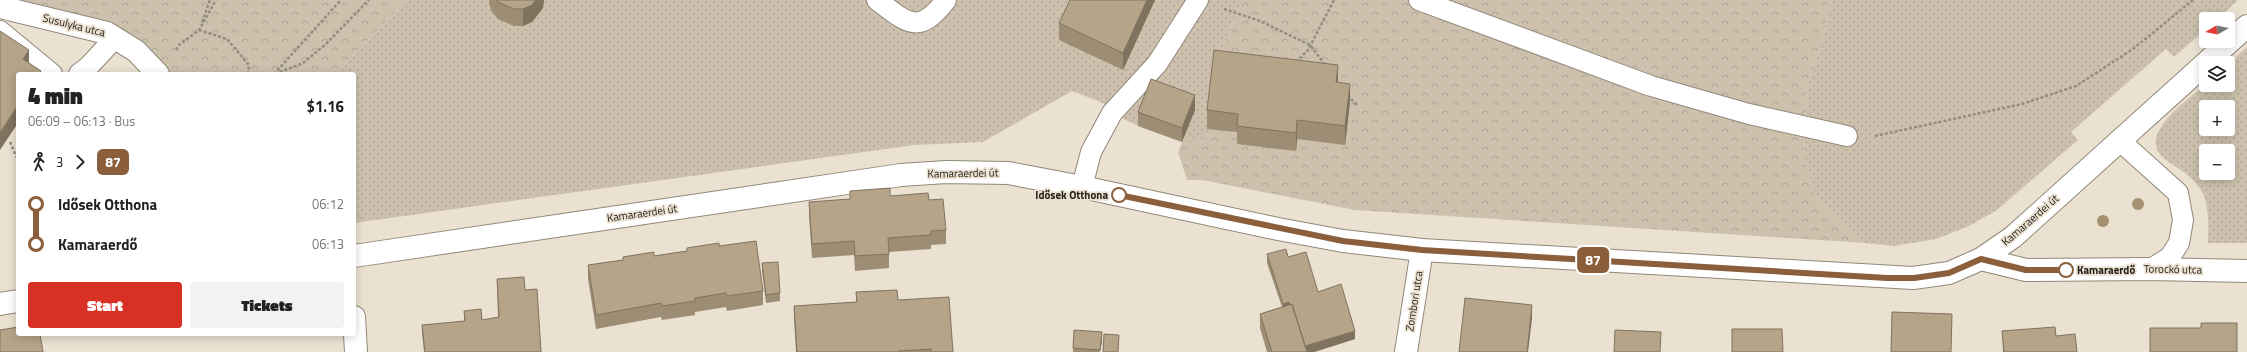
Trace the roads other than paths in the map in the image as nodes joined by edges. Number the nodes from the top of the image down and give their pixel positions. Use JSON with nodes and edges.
{"nodes":[{"id":1,"x":877,"y":0,"type":"edge"},
{"id":2,"x":946,"y":0,"type":"edge"},
{"id":3,"x":1198,"y":0,"type":"edge"},
{"id":4,"x":1418,"y":0,"type":"edge"},
{"id":5,"x":0,"y":7,"type":"edge"},
{"id":6,"x":2247,"y":26,"type":"edge"},
{"id":7,"x":0,"y":31,"type":"edge"},
{"id":8,"x":115,"y":38,"type":"junction"},
{"id":9,"x":50,"y":72,"type":"edge"},
{"id":10,"x":82,"y":72,"type":"edge"},
{"id":11,"x":156,"y":72,"type":"edge"},
{"id":12,"x":1846,"y":136,"type":"road end"},
{"id":13,"x":2119,"y":140,"type":"junction"},
{"id":14,"x":1082,"y":186,"type":"junction"},
{"id":15,"x":1422,"y":250,"type":"junction"},
{"id":16,"x":356,"y":256,"type":"edge"},
{"id":17,"x":1981,"y":259,"type":"junction"},
{"id":18,"x":2151,"y":269,"type":"junction"},
{"id":19,"x":2247,"y":271,"type":"edge"},
{"id":20,"x":16,"y":301,"type":"edge"},
{"id":21,"x":0,"y":304,"type":"edge"},
{"id":22,"x":355,"y":336,"type":"edge"},
{"id":23,"x":356,"y":352,"type":"edge"},
{"id":24,"x":1406,"y":352,"type":"edge"}],
"edges":[{"from":1,"to":2,"type":"lane"},
{"from":3,"to":14,"type":"lane"},
{"from":4,"to":12,"type":"lane"},
{"from":5,"to":8,"type":"street","name":"Susulyka utca"},
{"from":6,"to":13,"type":"street","name":"Kamaraerdei út"},
{"from":7,"to":9,"type":"lane"},
{"from":8,"to":10,"type":"lane"},
{"from":8,"to":11,"type":"street","name":"Susulyka utca"},
{"from":13,"to":17,"type":"street","name":"Kamaraerdei út"},
{"from":13,"to":18,"type":"lane"},
{"from":14,"to":15,"type":"street","name":"Kamaraerdei út"},
{"from":14,"to":16,"type":"street","name":"Kamaraerdei út"},
{"from":15,"to":17,"type":"street","name":"Kamaraerdei út"},
{"from":15,"to":24,"type":"street","name":"Zombori utca"},
{"from":17,"to":18,"type":"street","name":"Torockó utca"},
{"from":18,"to":19,"type":"street","name":"Torockó utca"},
{"from":20,"to":21,"type":"street"},
{"from":22,"to":23,"type":"street"}]}
